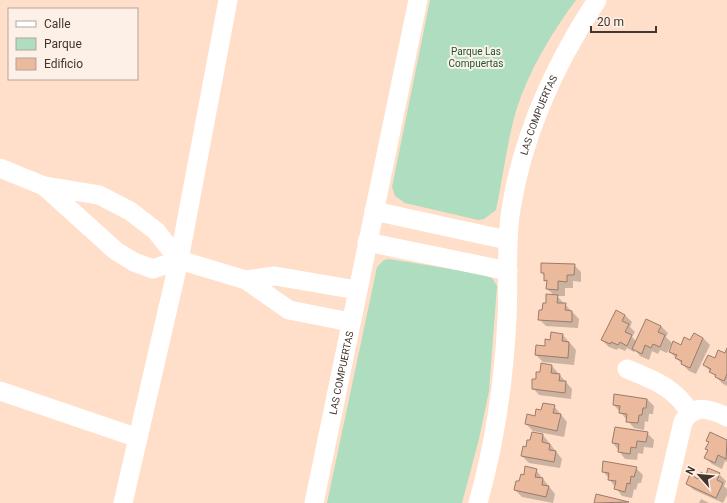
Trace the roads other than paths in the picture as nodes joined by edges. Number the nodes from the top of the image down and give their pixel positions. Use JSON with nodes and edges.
{"nodes":[{"id":1,"x":228,"y":0,"type":"edge"},
{"id":2,"x":418,"y":0,"type":"edge"},
{"id":3,"x":596,"y":0,"type":"edge"},
{"id":4,"x":0,"y":168,"type":"edge"},
{"id":5,"x":44,"y":186,"type":"junction"},
{"id":6,"x":374,"y":211,"type":"junction"},
{"id":7,"x":507,"y":240,"type":"junction"},
{"id":8,"x":367,"y":242,"type":"junction"},
{"id":9,"x":179,"y":260,"type":"junction"},
{"id":10,"x":508,"y":271,"type":"junction"},
{"id":11,"x":246,"y":280,"type":"junction"},
{"id":12,"x":357,"y":290,"type":"junction"},
{"id":13,"x":350,"y":322,"type":"junction"},
{"id":14,"x":627,"y":369,"type":"dead end"},
{"id":15,"x":0,"y":391,"type":"edge"},
{"id":16,"x":690,"y":413,"type":"junction"},
{"id":17,"x":727,"y":417,"type":"edge"},
{"id":18,"x":138,"y":438,"type":"junction"},
{"id":19,"x":123,"y":503,"type":"edge"},
{"id":20,"x":314,"y":503,"type":"edge"},
{"id":21,"x":478,"y":503,"type":"edge"},
{"id":22,"x":664,"y":503,"type":"edge"}],
"edges":[{"from":1,"to":9,"type":"street"},
{"from":2,"to":6,"type":"street","name":"LAS COMPUERTAS"},
{"from":3,"to":7,"type":"street","name":"LAS COMPUERTAS"},
{"from":4,"to":5,"type":"street"},
{"from":5,"to":9,"type":"street"},
{"from":5,"to":9,"type":"street"},
{"from":6,"to":7,"type":"street"},
{"from":6,"to":8,"type":"street","name":"LAS COMPUERTAS"},
{"from":7,"to":10,"type":"street","name":"LAS COMPUERTAS"},
{"from":8,"to":10,"type":"street"},
{"from":8,"to":12,"type":"street","name":"LAS COMPUERTAS"},
{"from":9,"to":11,"type":"street"},
{"from":9,"to":18,"type":"street"},
{"from":10,"to":21,"type":"street","name":"LAS COMPUERTAS"},
{"from":11,"to":12,"type":"street"},
{"from":11,"to":13,"type":"street"},
{"from":12,"to":13,"type":"street","name":"LAS COMPUERTAS"},
{"from":13,"to":20,"type":"street","name":"LAS COMPUERTAS"},
{"from":14,"to":16,"type":"street"},
{"from":15,"to":18,"type":"street"},
{"from":16,"to":17,"type":"street"},
{"from":16,"to":22,"type":"street"},
{"from":18,"to":19,"type":"street"}]}
